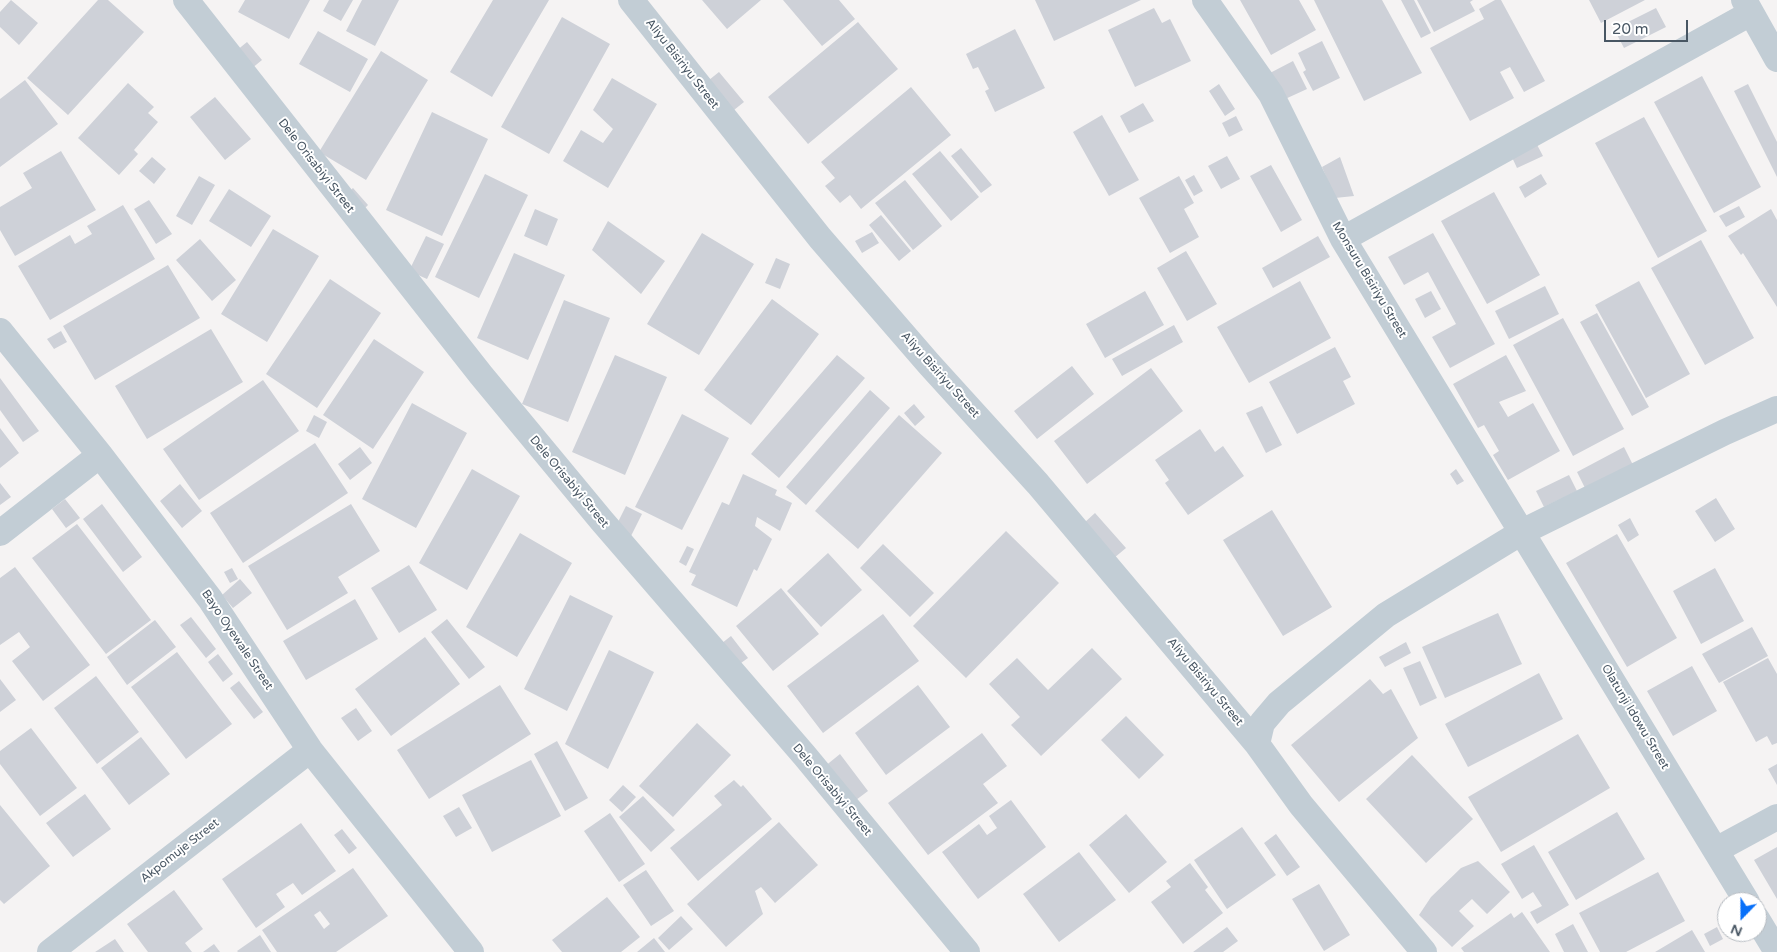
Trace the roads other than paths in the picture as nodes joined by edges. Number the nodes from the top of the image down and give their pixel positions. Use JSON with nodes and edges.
{"nodes":[{"id":1,"x":186,"y":0,"type":"edge"},
{"id":2,"x":631,"y":0,"type":"edge"},
{"id":3,"x":1205,"y":0,"type":"edge"},
{"id":4,"x":1747,"y":6,"type":"edge"},
{"id":5,"x":1777,"y":59,"type":"edge"},
{"id":6,"x":1343,"y":239,"type":"junction"},
{"id":7,"x":0,"y":331,"type":"edge"},
{"id":8,"x":1777,"y":408,"type":"edge"},
{"id":9,"x":100,"y":455,"type":"junction"},
{"id":10,"x":1522,"y":532,"type":"junction"},
{"id":11,"x":0,"y":533,"type":"edge"},
{"id":12,"x":1258,"y":744,"type":"junction"},
{"id":13,"x":310,"y":750,"type":"junction"},
{"id":14,"x":1777,"y":817,"type":"edge"},
{"id":15,"x":1716,"y":850,"type":"junction"},
{"id":16,"x":1741,"y":892,"type":"edge"},
{"id":17,"x":1767,"y":936,"type":"edge"},
{"id":18,"x":50,"y":952,"type":"edge"},
{"id":19,"x":471,"y":952,"type":"edge"},
{"id":20,"x":967,"y":952,"type":"edge"},
{"id":21,"x":1424,"y":952,"type":"edge"},
{"id":22,"x":1777,"y":952,"type":"edge"}],
"edges":[{"from":1,"to":20,"type":"street","name":"Dele Orisabiyi Street"},
{"from":2,"to":12,"type":"street","name":"Aliyu Bisiriyu Street"},
{"from":3,"to":6,"type":"street","name":"Monsuru Bisiriyu Street"},
{"from":4,"to":5,"type":"street"},
{"from":4,"to":6,"type":"street"},
{"from":6,"to":10,"type":"street","name":"Monsuru Bisiriyu Street"},
{"from":7,"to":9,"type":"street","name":"Bayo Oyewale Street"},
{"from":8,"to":10,"type":"street"},
{"from":9,"to":11,"type":"street"},
{"from":9,"to":13,"type":"street","name":"Bayo Oyewale Street"},
{"from":10,"to":12,"type":"street"},
{"from":10,"to":15,"type":"street","name":"Olatunji Idowu Street"},
{"from":12,"to":21,"type":"street","name":"Aliyu Bisiriyu Street"},
{"from":13,"to":18,"type":"street","name":"Akpomuje Street"},
{"from":13,"to":19,"type":"street","name":"Bayo Oyewale Street"},
{"from":14,"to":15,"type":"street"},
{"from":15,"to":16,"type":"street","name":"Olatunji Idowu Street"},
{"from":17,"to":22,"type":"street"}]}
